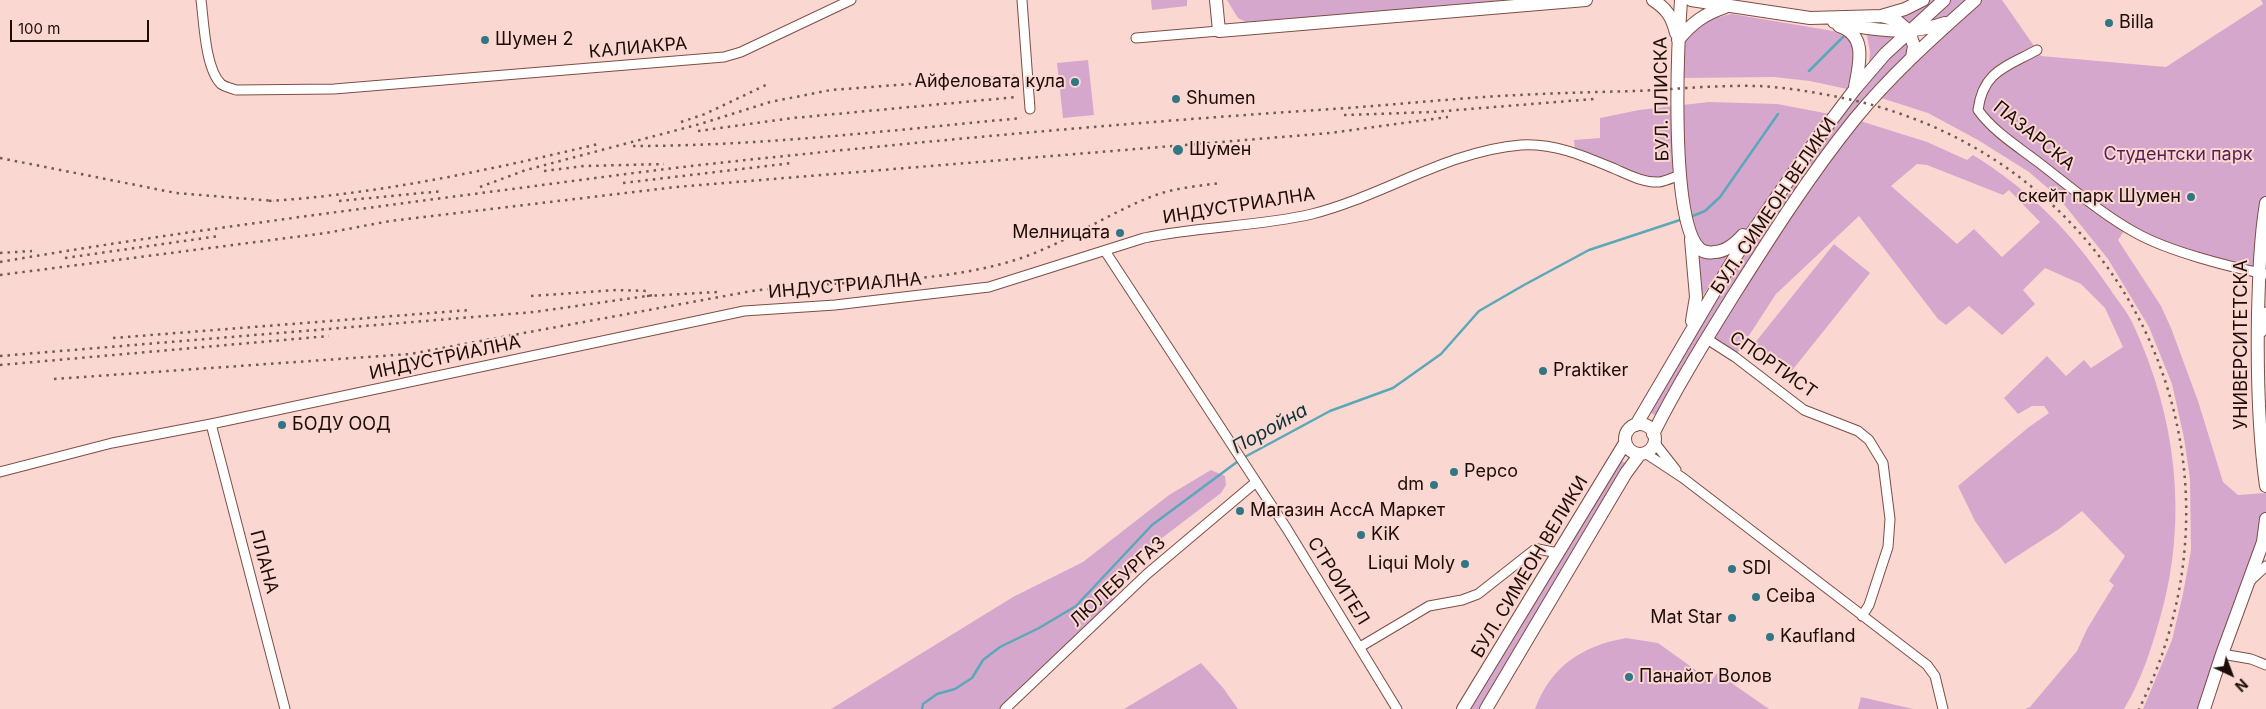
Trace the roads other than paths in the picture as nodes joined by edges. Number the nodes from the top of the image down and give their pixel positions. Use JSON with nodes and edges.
{"nodes":[{"id":1,"x":201,"y":0,"type":"edge"},
{"id":2,"x":851,"y":0,"type":"edge"},
{"id":3,"x":1022,"y":0,"type":"edge"},
{"id":4,"x":1216,"y":0,"type":"edge"},
{"id":5,"x":1586,"y":0,"type":"edge"},
{"id":6,"x":1653,"y":0,"type":"edge"},
{"id":7,"x":1681,"y":0,"type":"edge"},
{"id":8,"x":1691,"y":0,"type":"edge"},
{"id":9,"x":1923,"y":0,"type":"edge"},
{"id":10,"x":1944,"y":0,"type":"edge"},
{"id":11,"x":1975,"y":0,"type":"edge"},
{"id":12,"x":1736,"y":4,"type":"edge"},
{"id":13,"x":1881,"y":16,"type":"junction"},
{"id":14,"x":1810,"y":18,"type":"junction"},
{"id":15,"x":1952,"y":20,"type":"junction"},
{"id":16,"x":1219,"y":31,"type":"junction"},
{"id":17,"x":1909,"y":31,"type":"junction"},
{"id":18,"x":1136,"y":38,"type":"dead end"},
{"id":19,"x":1678,"y":40,"type":"junction"},
{"id":20,"x":2037,"y":50,"type":"dead end"},
{"id":21,"x":1912,"y":57,"type":"junction"},
{"id":22,"x":1855,"y":89,"type":"junction"},
{"id":23,"x":1030,"y":109,"type":"dead end"},
{"id":24,"x":1680,"y":175,"type":"junction"},
{"id":25,"x":1782,"y":189,"type":"junction"},
{"id":26,"x":2266,"y":204,"type":"edge"},
{"id":27,"x":1690,"y":234,"type":"junction"},
{"id":28,"x":1105,"y":251,"type":"junction"},
{"id":29,"x":2263,"y":273,"type":"edge"},
{"id":30,"x":2266,"y":312,"type":"edge"},
{"id":31,"x":1689,"y":334,"type":"junction"},
{"id":32,"x":1707,"y":339,"type":"junction"},
{"id":33,"x":2258,"y":351,"type":"junction"},
{"id":34,"x":211,"y":424,"type":"junction"},
{"id":35,"x":1636,"y":425,"type":"junction"},
{"id":36,"x":1654,"y":438,"type":"junction"},
{"id":37,"x":1625,"y":443,"type":"junction"},
{"id":38,"x":1643,"y":454,"type":"junction"},
{"id":39,"x":0,"y":472,"type":"edge"},
{"id":40,"x":1682,"y":478,"type":"junction"},
{"id":41,"x":1256,"y":482,"type":"junction"},
{"id":42,"x":2266,"y":486,"type":"edge"},
{"id":43,"x":2266,"y":519,"type":"edge"},
{"id":44,"x":1558,"y":553,"type":"junction"},
{"id":45,"x":2266,"y":566,"type":"edge"},
{"id":46,"x":2250,"y":582,"type":"junction"},
{"id":47,"x":1862,"y":616,"type":"junction"},
{"id":48,"x":1360,"y":648,"type":"junction"},
{"id":49,"x":2222,"y":654,"type":"junction"},
{"id":50,"x":2266,"y":665,"type":"edge"},
{"id":51,"x":285,"y":709,"type":"edge"},
{"id":52,"x":1005,"y":709,"type":"edge"},
{"id":53,"x":1397,"y":709,"type":"edge"},
{"id":54,"x":1463,"y":709,"type":"edge"},
{"id":55,"x":1486,"y":709,"type":"edge"},
{"id":56,"x":1943,"y":709,"type":"edge"},
{"id":57,"x":2204,"y":709,"type":"edge"}],
"edges":[{"from":1,"to":2,"type":"street","name":"КАЛИАКРА"},
{"from":3,"to":23,"type":"street"},
{"from":4,"to":16,"type":"main road"},
{"from":5,"to":16,"type":"main road"},
{"from":6,"to":19,"type":"main road"},
{"from":7,"to":19,"type":"main road","name":"БУЛ. ПЛИСКА"},
{"from":8,"to":12,"type":"main road"},
{"from":9,"to":13,"type":"main road"},
{"from":10,"to":17,"type":"main road","name":"БУЛ. СИМЕОН ВЕЛИКИ"},
{"from":11,"to":15,"type":"main road","name":"БУЛ. СИМЕОН ВЕЛИКИ"},
{"from":12,"to":14,"type":"main road"},
{"from":12,"to":19,"type":"main road"},
{"from":13,"to":14,"type":"main road"},
{"from":13,"to":17,"type":"main road"},
{"from":14,"to":17,"type":"main road"},
{"from":14,"to":22,"type":"main road"},
{"from":15,"to":17,"type":"main road"},
{"from":15,"to":21,"type":"main road","name":"БУЛ. СИМЕОН ВЕЛИКИ"},
{"from":16,"to":18,"type":"street"},
{"from":17,"to":21,"type":"main road"},
{"from":17,"to":22,"type":"main road","name":"БУЛ. СИМЕОН ВЕЛИКИ"},
{"from":19,"to":24,"type":"main road","name":"БУЛ. ПЛИСКА"},
{"from":20,"to":29,"type":"street","name":"ПАЗАРСКА"},
{"from":21,"to":32,"type":"main road","name":"БУЛ. СИМЕОН ВЕЛИКИ"},
{"from":22,"to":25,"type":"main road","name":"БУЛ. СИМЕОН ВЕЛИКИ"},
{"from":24,"to":27,"type":"main road","name":"БУЛ. ПЛИСКА"},
{"from":24,"to":28,"type":"street","name":"ИНДУСТРИАЛНА"},
{"from":25,"to":27,"type":"main road"},
{"from":25,"to":31,"type":"main road","name":"БУЛ. СИМЕОН ВЕЛИКИ"},
{"from":26,"to":29,"type":"main road","name":"УНИВЕРСИТЕТСКА"},
{"from":27,"to":31,"type":"main road"},
{"from":28,"to":34,"type":"street","name":"ИНДУСТРИАЛНА"},
{"from":28,"to":41,"type":"street","name":"СТРОИТЕЛ"},
{"from":29,"to":33,"type":"main road","name":"УНИВЕРСИТЕТСКА"},
{"from":30,"to":33,"type":"street"},
{"from":31,"to":35,"type":"main road","name":"БУЛ. СИМЕОН ВЕЛИКИ"},
{"from":32,"to":36,"type":"main road","name":"БУЛ. СИМЕОН ВЕЛИКИ"},
{"from":32,"to":47,"type":"street","name":"СПОРТИСТ"},
{"from":33,"to":42,"type":"main road","name":"УНИВЕРСИТЕТСКА"},
{"from":34,"to":39,"type":"street","name":"ИНДУСТРИАЛНА"},
{"from":34,"to":51,"type":"street","name":"ПЛАНА"},
{"from":35,"to":36,"type":"main road"},
{"from":35,"to":37,"type":"main road"},
{"from":36,"to":38,"type":"main road"},
{"from":36,"to":40,"type":"street"},
{"from":37,"to":38,"type":"main road"},
{"from":37,"to":44,"type":"main road","name":"БУЛ. СИМЕОН ВЕЛИКИ"},
{"from":38,"to":40,"type":"street"},
{"from":38,"to":55,"type":"main road"},
{"from":40,"to":47,"type":"street"},
{"from":41,"to":48,"type":"street","name":"СТРОИТЕЛ"},
{"from":41,"to":52,"type":"street","name":"ЛЮЛЕБУРГАЗ"},
{"from":43,"to":46,"type":"main road"},
{"from":44,"to":48,"type":"street"},
{"from":44,"to":54,"type":"main road","name":"БУЛ. СИМЕОН ВЕЛИКИ"},
{"from":45,"to":46,"type":"street"},
{"from":46,"to":49,"type":"main road"},
{"from":47,"to":56,"type":"street"},
{"from":48,"to":53,"type":"street","name":"СТРОИТЕЛ"},
{"from":49,"to":50,"type":"street"},
{"from":49,"to":57,"type":"main road"}]}
